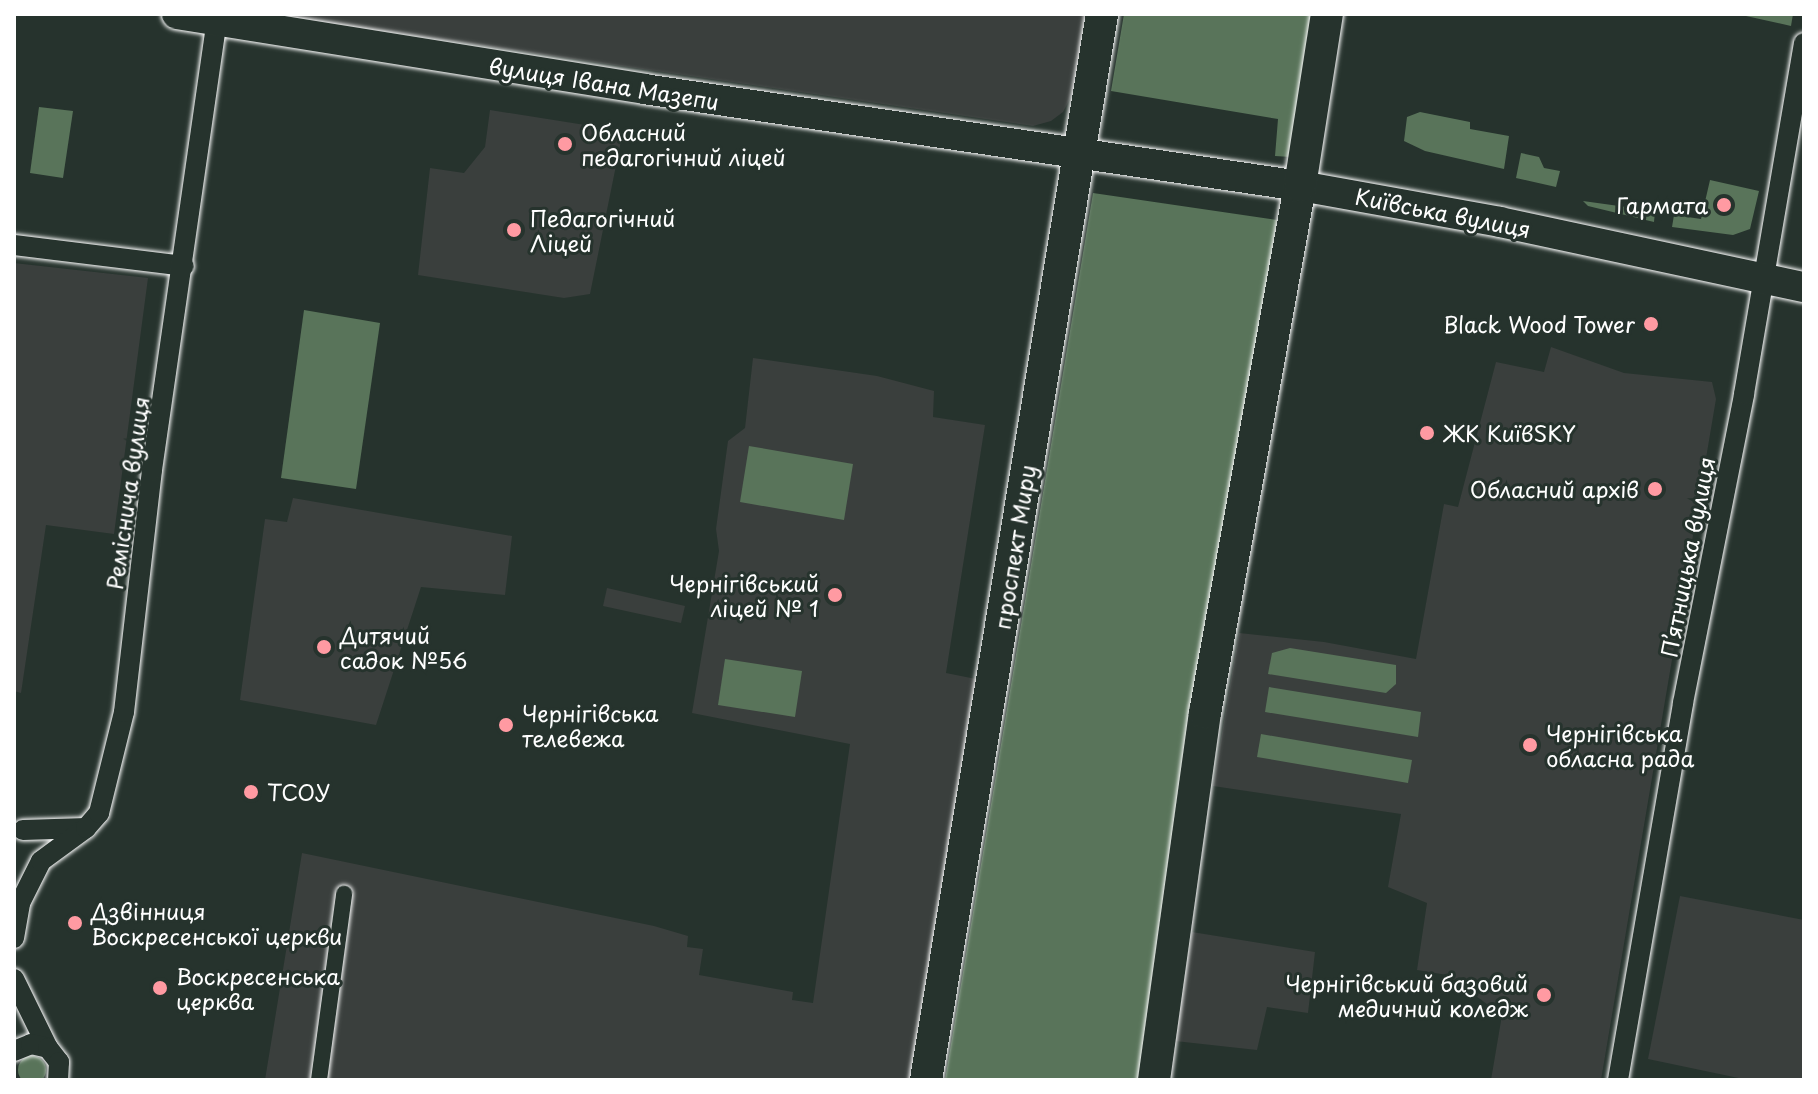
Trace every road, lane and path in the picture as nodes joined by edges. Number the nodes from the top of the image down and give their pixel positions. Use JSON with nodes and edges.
{"nodes":[{"id":1,"x":177,"y":14,"type":"edge"},
{"id":2,"x":1102,"y":14,"type":"edge"},
{"id":3,"x":1327,"y":14,"type":"edge"},
{"id":4,"x":217,"y":21,"type":"junction"},
{"id":5,"x":1804,"y":43,"type":"edge"},
{"id":6,"x":1079,"y":153,"type":"junction"},
{"id":7,"x":1300,"y":186,"type":"junction"},
{"id":8,"x":14,"y":245,"type":"edge"},
{"id":9,"x":184,"y":266,"type":"junction"},
{"id":10,"x":1763,"y":276,"type":"junction"},
{"id":11,"x":1804,"y":287,"type":"edge"},
{"id":12,"x":86,"y":828,"type":"junction"},
{"id":13,"x":23,"y":830,"type":"dead end"},
{"id":14,"x":344,"y":894,"type":"dead end"},
{"id":15,"x":14,"y":938,"type":"edge"},
{"id":16,"x":14,"y":979,"type":"edge"},
{"id":17,"x":48,"y":1048,"type":"junction"},
{"id":18,"x":14,"y":1051,"type":"edge"},
{"id":19,"x":59,"y":1080,"type":"edge"},
{"id":20,"x":319,"y":1080,"type":"edge"},
{"id":21,"x":926,"y":1080,"type":"edge"},
{"id":22,"x":1154,"y":1080,"type":"edge"},
{"id":23,"x":1618,"y":1080,"type":"edge"}],
"edges":[{"from":1,"to":4,"type":"main road","name":"вулиця Івана Мазепи"},
{"from":2,"to":6,"type":"main road","name":"проспект Миру"},
{"from":3,"to":7,"type":"main road"},
{"from":4,"to":6,"type":"main road","name":"вулиця Івана Мазепи"},
{"from":4,"to":9,"type":"street","name":"Реміснича вулиця"},
{"from":5,"to":10,"type":"street","name":"Пʼятницька вулиця"},
{"from":6,"to":7,"type":"main road","name":"Київська вулиця"},
{"from":6,"to":21,"type":"main road","name":"проспект Миру"},
{"from":7,"to":10,"type":"main road","name":"Київська вулиця"},
{"from":7,"to":22,"type":"main road"},
{"from":8,"to":9,"type":"street"},
{"from":9,"to":12,"type":"street","name":"Реміснича вулиця"},
{"from":10,"to":11,"type":"main road","name":"Київська вулиця"},
{"from":10,"to":23,"type":"street","name":"Пʼятницька вулиця"},
{"from":12,"to":13,"type":"street"},
{"from":12,"to":15,"type":"street","name":"Реміснича вулиця"},
{"from":14,"to":20,"type":"street"},
{"from":16,"to":17,"type":"street"},
{"from":17,"to":18,"type":"street"},
{"from":17,"to":19,"type":"street"}]}
